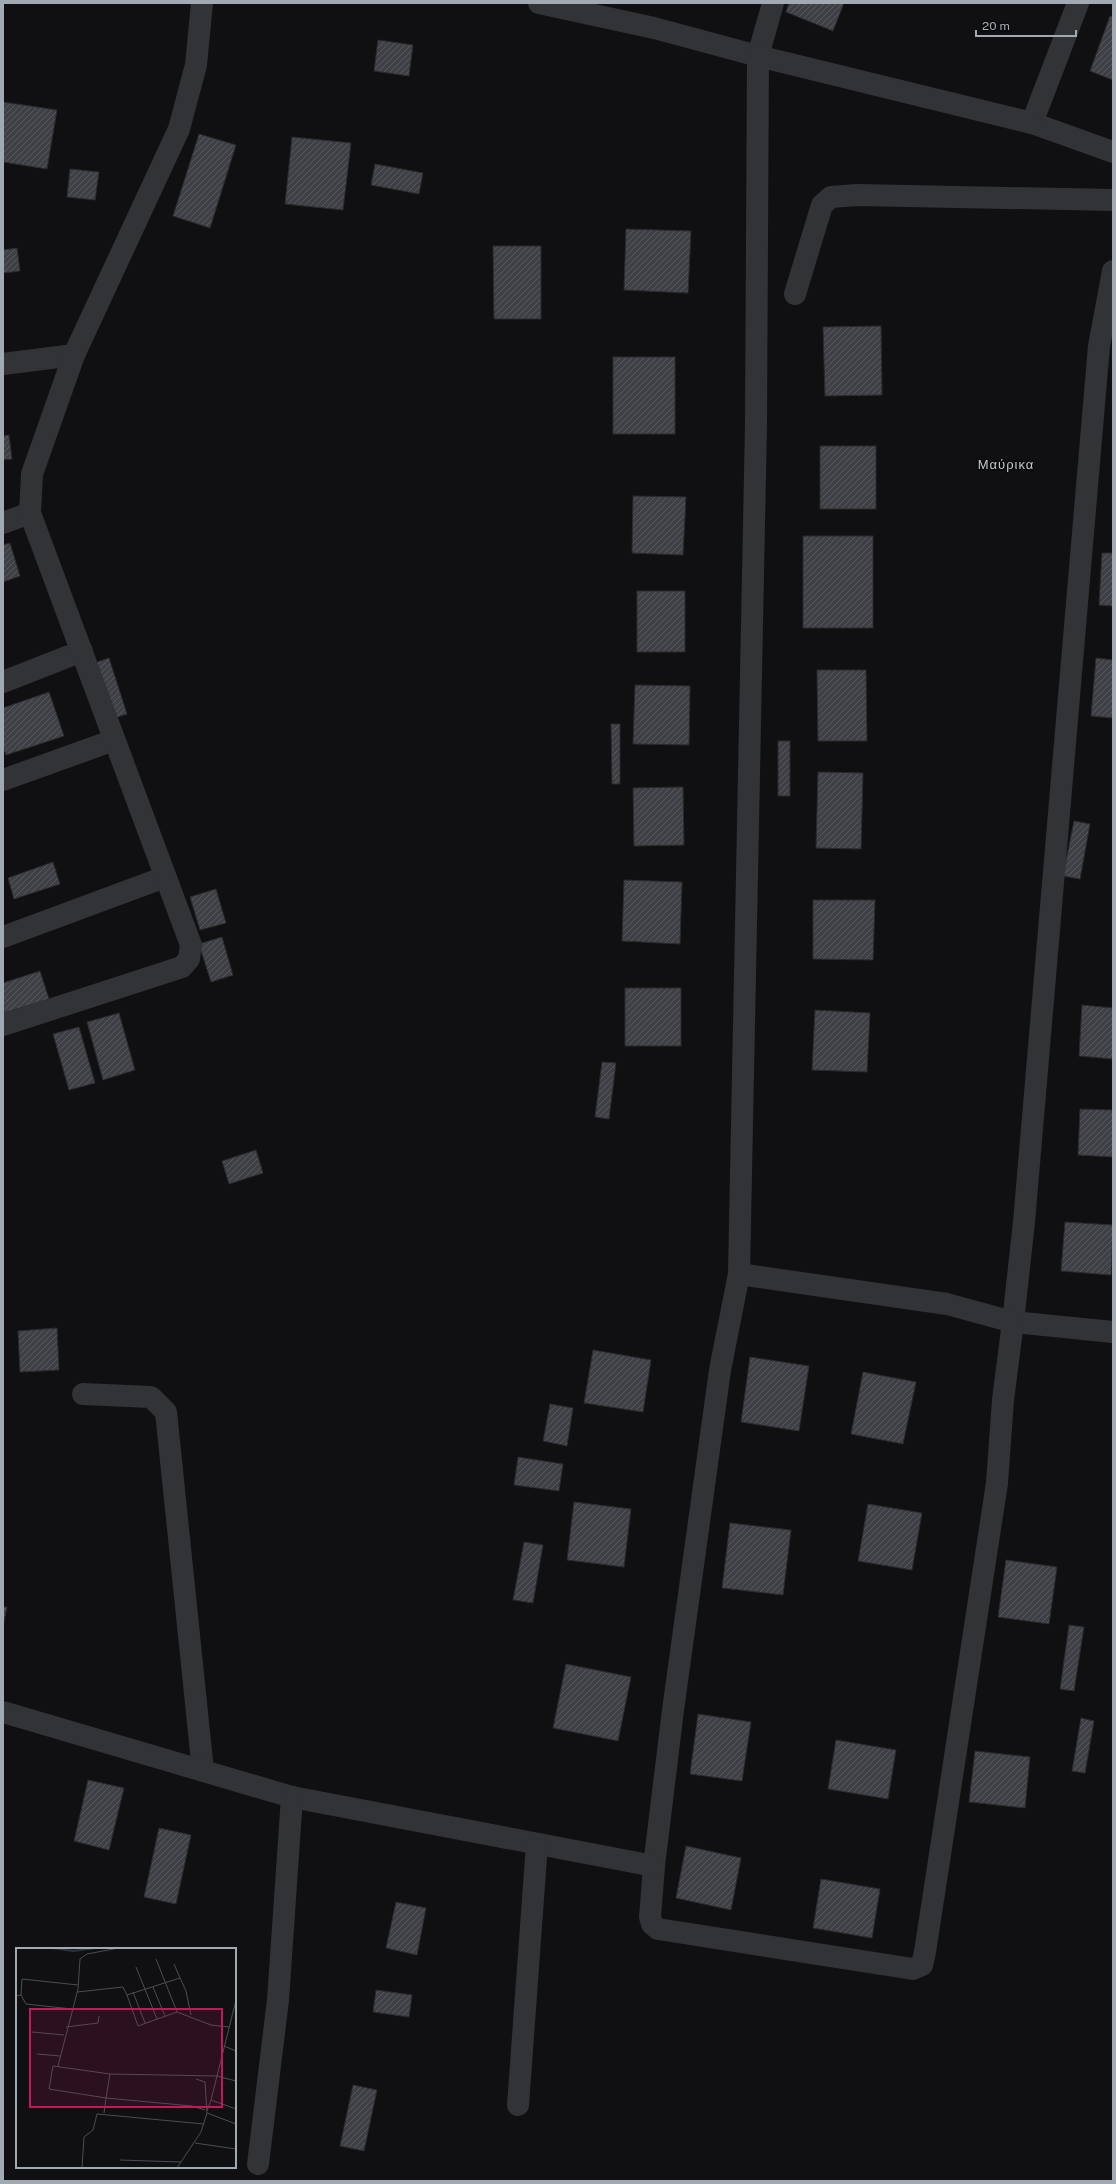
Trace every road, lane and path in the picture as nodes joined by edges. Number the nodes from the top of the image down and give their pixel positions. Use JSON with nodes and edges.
{"nodes":[{"id":1,"x":202,"y":3,"type":"edge"},
{"id":2,"x":539,"y":3,"type":"edge"},
{"id":3,"x":773,"y":3,"type":"edge"},
{"id":4,"x":1078,"y":3,"type":"edge"},
{"id":5,"x":758,"y":56,"type":"junction"},
{"id":6,"x":1032,"y":123,"type":"junction"},
{"id":7,"x":1113,"y":152,"type":"edge"},
{"id":8,"x":1113,"y":200,"type":"edge"},
{"id":9,"x":1113,"y":271,"type":"edge"},
{"id":10,"x":795,"y":294,"type":"dead end"},
{"id":11,"x":74,"y":355,"type":"junction"},
{"id":12,"x":3,"y":364,"type":"edge"},
{"id":13,"x":30,"y":513,"type":"junction"},
{"id":14,"x":3,"y":523,"type":"edge"},
{"id":15,"x":82,"y":651,"type":"junction"},
{"id":16,"x":3,"y":682,"type":"edge"},
{"id":17,"x":114,"y":740,"type":"junction"},
{"id":18,"x":3,"y":780,"type":"edge"},
{"id":19,"x":165,"y":877,"type":"junction"},
{"id":20,"x":3,"y":937,"type":"edge"},
{"id":21,"x":3,"y":1025,"type":"edge"},
{"id":22,"x":739,"y":1274,"type":"junction"},
{"id":23,"x":1013,"y":1322,"type":"junction"},
{"id":24,"x":1113,"y":1332,"type":"edge"},
{"id":25,"x":83,"y":1394,"type":"dead end"},
{"id":26,"x":3,"y":1712,"type":"edge"},
{"id":27,"x":203,"y":1771,"type":"junction"},
{"id":28,"x":292,"y":1798,"type":"junction"},
{"id":29,"x":537,"y":1844,"type":"junction"},
{"id":30,"x":654,"y":1866,"type":"junction"},
{"id":31,"x":518,"y":2105,"type":"dead end"},
{"id":32,"x":258,"y":2164,"type":"dead end"}],
"edges":[{"from":1,"to":11,"type":"street"},
{"from":2,"to":5,"type":"street"},
{"from":3,"to":5,"type":"street"},
{"from":4,"to":6,"type":"street"},
{"from":5,"to":6,"type":"street"},
{"from":5,"to":22,"type":"street"},
{"from":6,"to":7,"type":"street"},
{"from":8,"to":10,"type":"street"},
{"from":9,"to":23,"type":"street"},
{"from":11,"to":12,"type":"street"},
{"from":11,"to":13,"type":"street"},
{"from":13,"to":14,"type":"street"},
{"from":13,"to":15,"type":"street"},
{"from":15,"to":16,"type":"street"},
{"from":15,"to":17,"type":"street"},
{"from":17,"to":18,"type":"street"},
{"from":17,"to":19,"type":"street"},
{"from":19,"to":20,"type":"street"},
{"from":19,"to":21,"type":"street"},
{"from":22,"to":23,"type":"street"},
{"from":22,"to":30,"type":"street"},
{"from":23,"to":24,"type":"street"},
{"from":23,"to":30,"type":"street"},
{"from":25,"to":27,"type":"street"},
{"from":26,"to":27,"type":"street"},
{"from":27,"to":28,"type":"street"},
{"from":28,"to":29,"type":"street"},
{"from":28,"to":32,"type":"street"},
{"from":29,"to":30,"type":"street"},
{"from":29,"to":31,"type":"street"}]}
